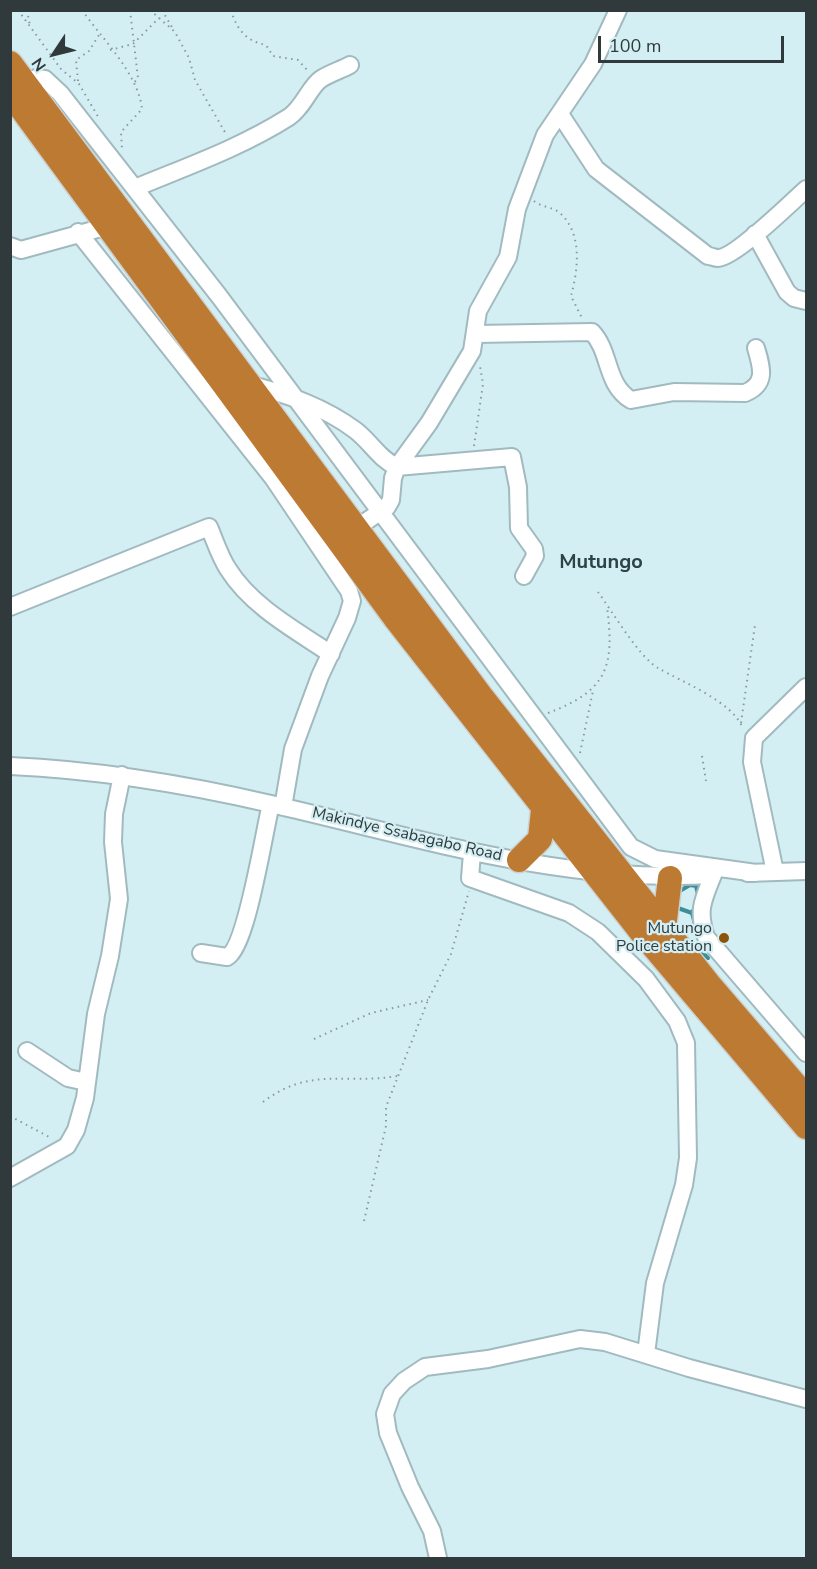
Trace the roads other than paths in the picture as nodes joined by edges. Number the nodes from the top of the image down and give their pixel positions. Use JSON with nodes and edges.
{"nodes":[{"id":1,"x":618,"y":10,"type":"edge"},
{"id":2,"x":10,"y":63,"type":"edge"},
{"id":3,"x":350,"y":65,"type":"dead end"},
{"id":4,"x":19,"y":89,"type":"edge"},
{"id":5,"x":560,"y":114,"type":"junction"},
{"id":6,"x":135,"y":188,"type":"junction"},
{"id":7,"x":807,"y":189,"type":"edge"},
{"id":8,"x":108,"y":226,"type":"junction"},
{"id":9,"x":78,"y":232,"type":"junction"},
{"id":10,"x":755,"y":234,"type":"junction"},
{"id":11,"x":10,"y":246,"type":"edge"},
{"id":12,"x":807,"y":301,"type":"edge"},
{"id":13,"x":476,"y":334,"type":"junction"},
{"id":14,"x":756,"y":348,"type":"dead end"},
{"id":15,"x":252,"y":385,"type":"junction"},
{"id":16,"x":293,"y":396,"type":"junction"},
{"id":17,"x":397,"y":467,"type":"junction"},
{"id":18,"x":380,"y":513,"type":"junction"},
{"id":19,"x":355,"y":529,"type":"junction"},
{"id":20,"x":524,"y":576,"type":"dead end"},
{"id":21,"x":10,"y":607,"type":"edge"},
{"id":22,"x":331,"y":654,"type":"junction"},
{"id":23,"x":807,"y":687,"type":"edge"},
{"id":24,"x":10,"y":766,"type":"edge"},
{"id":25,"x":122,"y":775,"type":"junction"},
{"id":26,"x":277,"y":806,"type":"junction"},
{"id":27,"x":543,"y":810,"type":"junction"},
{"id":28,"x":472,"y":853,"type":"junction"},
{"id":29,"x":519,"y":860,"type":"junction"},
{"id":30,"x":807,"y":871,"type":"edge"},
{"id":31,"x":775,"y":872,"type":"junction"},
{"id":32,"x":608,"y":873,"type":"junction"},
{"id":33,"x":756,"y":873,"type":"junction"},
{"id":34,"x":713,"y":875,"type":"junction"},
{"id":35,"x":670,"y":878,"type":"junction"},
{"id":36,"x":664,"y":928,"type":"junction"},
{"id":37,"x":201,"y":953,"type":"dead end"},
{"id":38,"x":27,"y":1051,"type":"dead end"},
{"id":39,"x":807,"y":1053,"type":"edge"},
{"id":40,"x":86,"y":1082,"type":"junction"},
{"id":41,"x":807,"y":1097,"type":"edge"},
{"id":42,"x":807,"y":1127,"type":"edge"},
{"id":43,"x":10,"y":1178,"type":"edge"},
{"id":44,"x":646,"y":1354,"type":"junction"},
{"id":45,"x":807,"y":1399,"type":"edge"},
{"id":46,"x":438,"y":1558,"type":"edge"}],
"edges":[{"from":1,"to":5,"type":"street"},
{"from":2,"to":4,"type":"highway"},
{"from":3,"to":6,"type":"street"},
{"from":4,"to":6,"type":"street"},
{"from":4,"to":8,"type":"highway"},
{"from":4,"to":15,"type":"highway"},
{"from":5,"to":10,"type":"street"},
{"from":5,"to":13,"type":"street"},
{"from":6,"to":16,"type":"street"},
{"from":7,"to":10,"type":"street"},
{"from":8,"to":9,"type":"street"},
{"from":8,"to":27,"type":"highway"},
{"from":9,"to":11,"type":"street"},
{"from":9,"to":22,"type":"street"},
{"from":10,"to":12,"type":"street"},
{"from":13,"to":14,"type":"street"},
{"from":13,"to":17,"type":"street"},
{"from":15,"to":16,"type":"street"},
{"from":15,"to":19,"type":"highway"},
{"from":16,"to":17,"type":"street"},
{"from":16,"to":18,"type":"street"},
{"from":17,"to":18,"type":"street"},
{"from":17,"to":20,"type":"street"},
{"from":18,"to":19,"type":"street"},
{"from":18,"to":33,"type":"street"},
{"from":19,"to":32,"type":"highway"},
{"from":21,"to":22,"type":"street"},
{"from":22,"to":26,"type":"street"},
{"from":23,"to":31,"type":"street"},
{"from":24,"to":25,"type":"street","name":"Makindye Ssabagabo Road"},
{"from":25,"to":26,"type":"street","name":"Makindye Ssabagabo Road"},
{"from":25,"to":40,"type":"street"},
{"from":26,"to":28,"type":"street","name":"Makindye Ssabagabo Road"},
{"from":26,"to":37,"type":"street"},
{"from":27,"to":29,"type":"highway"},
{"from":27,"to":32,"type":"highway"},
{"from":28,"to":29,"type":"street","name":"Makindye Ssabagabo Road"},
{"from":28,"to":44,"type":"street"},
{"from":29,"to":32,"type":"street","name":"Makindye Ssabagabo Road"},
{"from":30,"to":31,"type":"street","name":"Makindye Ssabagabo Road"},
{"from":31,"to":33,"type":"street","name":"Makindye Ssabagabo Road"},
{"from":32,"to":35,"type":"street","name":"Makindye Ssabagabo Road"},
{"from":32,"to":36,"type":"highway"},
{"from":32,"to":42,"type":"highway"},
{"from":33,"to":34,"type":"street","name":"Makindye Ssabagabo Road"},
{"from":34,"to":35,"type":"street","name":"Makindye Ssabagabo Road"},
{"from":34,"to":39,"type":"street"},
{"from":35,"to":36,"type":"highway"},
{"from":36,"to":41,"type":"highway"},
{"from":38,"to":40,"type":"street"},
{"from":40,"to":43,"type":"street"},
{"from":44,"to":45,"type":"street"},
{"from":44,"to":46,"type":"street"}]}
